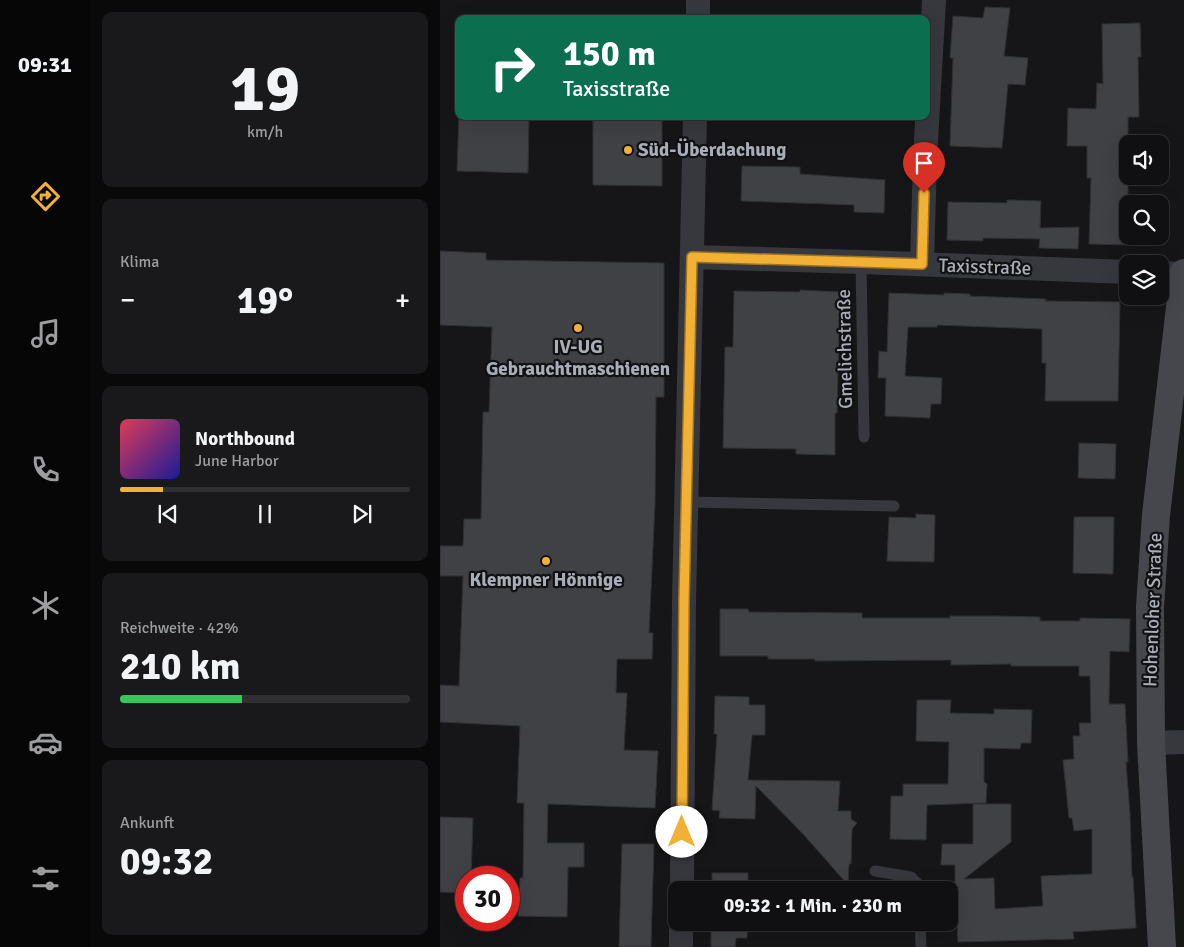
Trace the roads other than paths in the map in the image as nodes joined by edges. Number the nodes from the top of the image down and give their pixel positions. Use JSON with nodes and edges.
{"nodes":[{"id":1,"x":698,"y":0,"type":"edge"},
{"id":2,"x":934,"y":0,"type":"edge"},
{"id":3,"x":698,"y":15,"type":"edge"},
{"id":4,"x":930,"y":69,"type":"edge"},
{"id":5,"x":695,"y":120,"type":"edge"},
{"id":6,"x":927,"y":120,"type":"edge"},
{"id":7,"x":692,"y":257,"type":"junction"},
{"id":8,"x":861,"y":262,"type":"junction"},
{"id":9,"x":922,"y":264,"type":"junction"},
{"id":10,"x":1119,"y":272,"type":"edge"},
{"id":11,"x":1169,"y":273,"type":"edge"},
{"id":12,"x":1184,"y":274,"type":"edge"},
{"id":13,"x":864,"y":437,"type":"dead end"},
{"id":14,"x":686,"y":502,"type":"junction"},
{"id":15,"x":894,"y":506,"type":"dead end"},
{"id":16,"x":1184,"y":742,"type":"edge"},
{"id":17,"x":1150,"y":743,"type":"junction"},
{"id":18,"x":875,"y":871,"type":"dead end"},
{"id":19,"x":682,"y":881,"type":"edge"},
{"id":20,"x":915,"y":881,"type":"edge"},
{"id":21,"x":681,"y":931,"type":"edge"},
{"id":22,"x":920,"y":931,"type":"edge"},
{"id":23,"x":681,"y":947,"type":"edge"},
{"id":24,"x":921,"y":947,"type":"edge"},
{"id":25,"x":1162,"y":947,"type":"edge"}],
"edges":[{"from":1,"to":3,"type":"street"},
{"from":2,"to":4,"type":"street"},
{"from":5,"to":7,"type":"street"},
{"from":6,"to":9,"type":"street"},
{"from":7,"to":8,"type":"street","name":"Taxisstraße"},
{"from":7,"to":14,"type":"street"},
{"from":8,"to":9,"type":"street","name":"Taxisstraße"},
{"from":8,"to":13,"type":"lane","name":"Gmelichstraße"},
{"from":9,"to":10,"type":"street","name":"Taxisstraße"},
{"from":11,"to":12,"type":"street"},
{"from":12,"to":17,"type":"street","name":"Hohenloher Straße"},
{"from":14,"to":15,"type":"lane"},
{"from":14,"to":19,"type":"street"},
{"from":16,"to":17,"type":"street"},
{"from":17,"to":25,"type":"street","name":"Hohenloher Straße"},
{"from":18,"to":20,"type":"lane"},
{"from":21,"to":23,"type":"street"},
{"from":22,"to":24,"type":"lane"}]}
